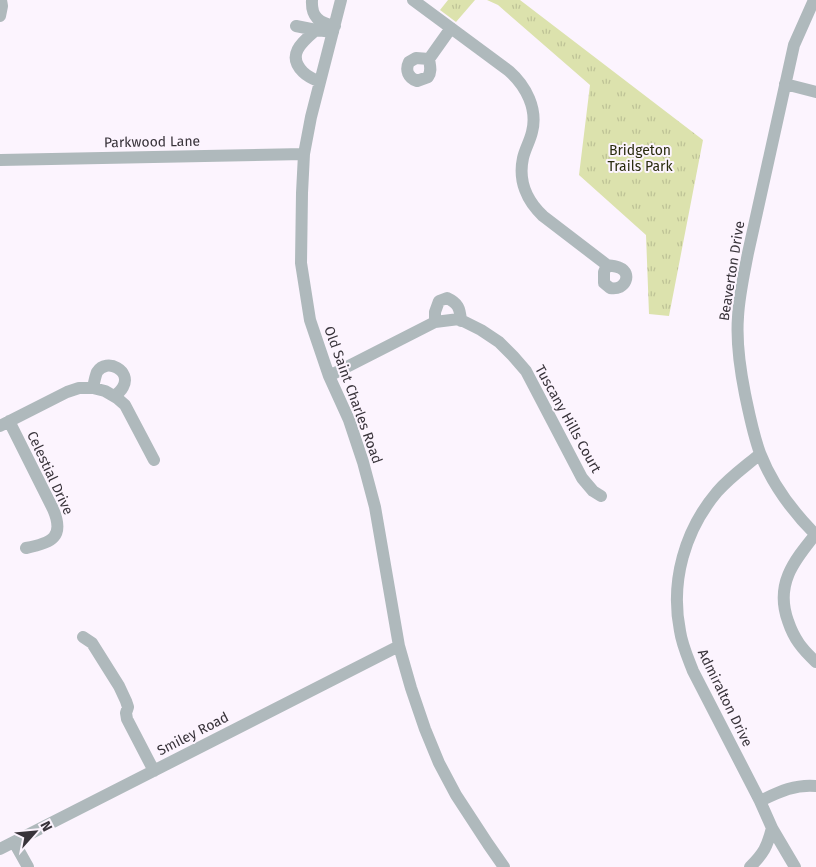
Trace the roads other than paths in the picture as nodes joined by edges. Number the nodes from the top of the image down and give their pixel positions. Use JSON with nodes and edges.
{"nodes":[{"id":1,"x":1,"y":0,"type":"edge"},
{"id":2,"x":312,"y":0,"type":"edge"},
{"id":3,"x":342,"y":0,"type":"edge"},
{"id":4,"x":413,"y":0,"type":"edge"},
{"id":5,"x":814,"y":0,"type":"edge"},
{"id":6,"x":0,"y":16,"type":"edge"},
{"id":7,"x":296,"y":26,"type":"dead end"},
{"id":8,"x":451,"y":28,"type":"junction"},
{"id":9,"x":334,"y":29,"type":"junction"},
{"id":10,"x":316,"y":30,"type":"junction"},
{"id":11,"x":429,"y":58,"type":"dead end"},
{"id":12,"x":320,"y":82,"type":"junction"},
{"id":13,"x":784,"y":84,"type":"junction"},
{"id":14,"x":816,"y":92,"type":"edge"},
{"id":15,"x":304,"y":154,"type":"junction"},
{"id":16,"x":0,"y":160,"type":"edge"},
{"id":17,"x":607,"y":265,"type":"dead end"},
{"id":18,"x":461,"y":321,"type":"junction"},
{"id":19,"x":435,"y":322,"type":"junction"},
{"id":20,"x":330,"y":376,"type":"junction"},
{"id":21,"x":94,"y":388,"type":"junction"},
{"id":22,"x":114,"y":396,"type":"junction"},
{"id":23,"x":4,"y":424,"type":"edge"},
{"id":24,"x":760,"y":454,"type":"junction"},
{"id":25,"x":154,"y":460,"type":"dead end"},
{"id":26,"x":602,"y":496,"type":"dead end"},
{"id":27,"x":816,"y":535,"type":"edge"},
{"id":28,"x":26,"y":548,"type":"dead end"},
{"id":29,"x":83,"y":637,"type":"dead end"},
{"id":30,"x":399,"y":646,"type":"junction"},
{"id":31,"x":816,"y":662,"type":"edge"},
{"id":32,"x":154,"y":771,"type":"junction"},
{"id":33,"x":816,"y":786,"type":"edge"},
{"id":34,"x":760,"y":801,"type":"junction"},
{"id":35,"x":772,"y":828,"type":"junction"},
{"id":36,"x":14,"y":842,"type":"junction"},
{"id":37,"x":0,"y":849,"type":"edge"},
{"id":38,"x":28,"y":867,"type":"edge"},
{"id":39,"x":504,"y":867,"type":"edge"},
{"id":40,"x":750,"y":867,"type":"edge"},
{"id":41,"x":795,"y":867,"type":"edge"}],
"edges":[{"from":1,"to":6,"type":"street"},
{"from":2,"to":9,"type":"street"},
{"from":3,"to":9,"type":"street","name":"Old Saint Charles Road"},
{"from":4,"to":8,"type":"street"},
{"from":5,"to":13,"type":"street","name":"Beaverton Drive"},
{"from":7,"to":10,"type":"street"},
{"from":8,"to":11,"type":"street"},
{"from":8,"to":17,"type":"street"},
{"from":9,"to":10,"type":"street"},
{"from":9,"to":12,"type":"street","name":"Old Saint Charles Road"},
{"from":10,"to":12,"type":"street"},
{"from":12,"to":15,"type":"street","name":"Old Saint Charles Road"},
{"from":13,"to":14,"type":"street"},
{"from":13,"to":24,"type":"street","name":"Beaverton Drive"},
{"from":15,"to":16,"type":"street","name":"Parkwood Lane"},
{"from":15,"to":20,"type":"street","name":"Old Saint Charles Road"},
{"from":18,"to":19,"type":"street","name":"Tuscany Hills Court"},
{"from":18,"to":19,"type":"street"},
{"from":18,"to":26,"type":"street","name":"Tuscany Hills Court"},
{"from":19,"to":20,"type":"street","name":"Tuscany Hills Court"},
{"from":20,"to":30,"type":"street","name":"Old Saint Charles Road"},
{"from":21,"to":22,"type":"street"},
{"from":21,"to":22,"type":"street"},
{"from":21,"to":23,"type":"street"},
{"from":22,"to":25,"type":"street"},
{"from":23,"to":28,"type":"street","name":"Celestial Drive"},
{"from":24,"to":27,"type":"street","name":"Beaverton Drive"},
{"from":24,"to":34,"type":"street","name":"Admiralton Drive"},
{"from":27,"to":31,"type":"street"},
{"from":29,"to":32,"type":"street"},
{"from":30,"to":32,"type":"street","name":"Smiley Road"},
{"from":30,"to":39,"type":"street","name":"Old Saint Charles Road"},
{"from":32,"to":36,"type":"street","name":"Smiley Road"},
{"from":33,"to":34,"type":"street"},
{"from":34,"to":35,"type":"street","name":"Admiralton Drive"},
{"from":35,"to":40,"type":"street"},
{"from":35,"to":41,"type":"street","name":"Admiralton Drive"},
{"from":36,"to":37,"type":"street","name":"Smiley Road"},
{"from":36,"to":38,"type":"street"}]}
